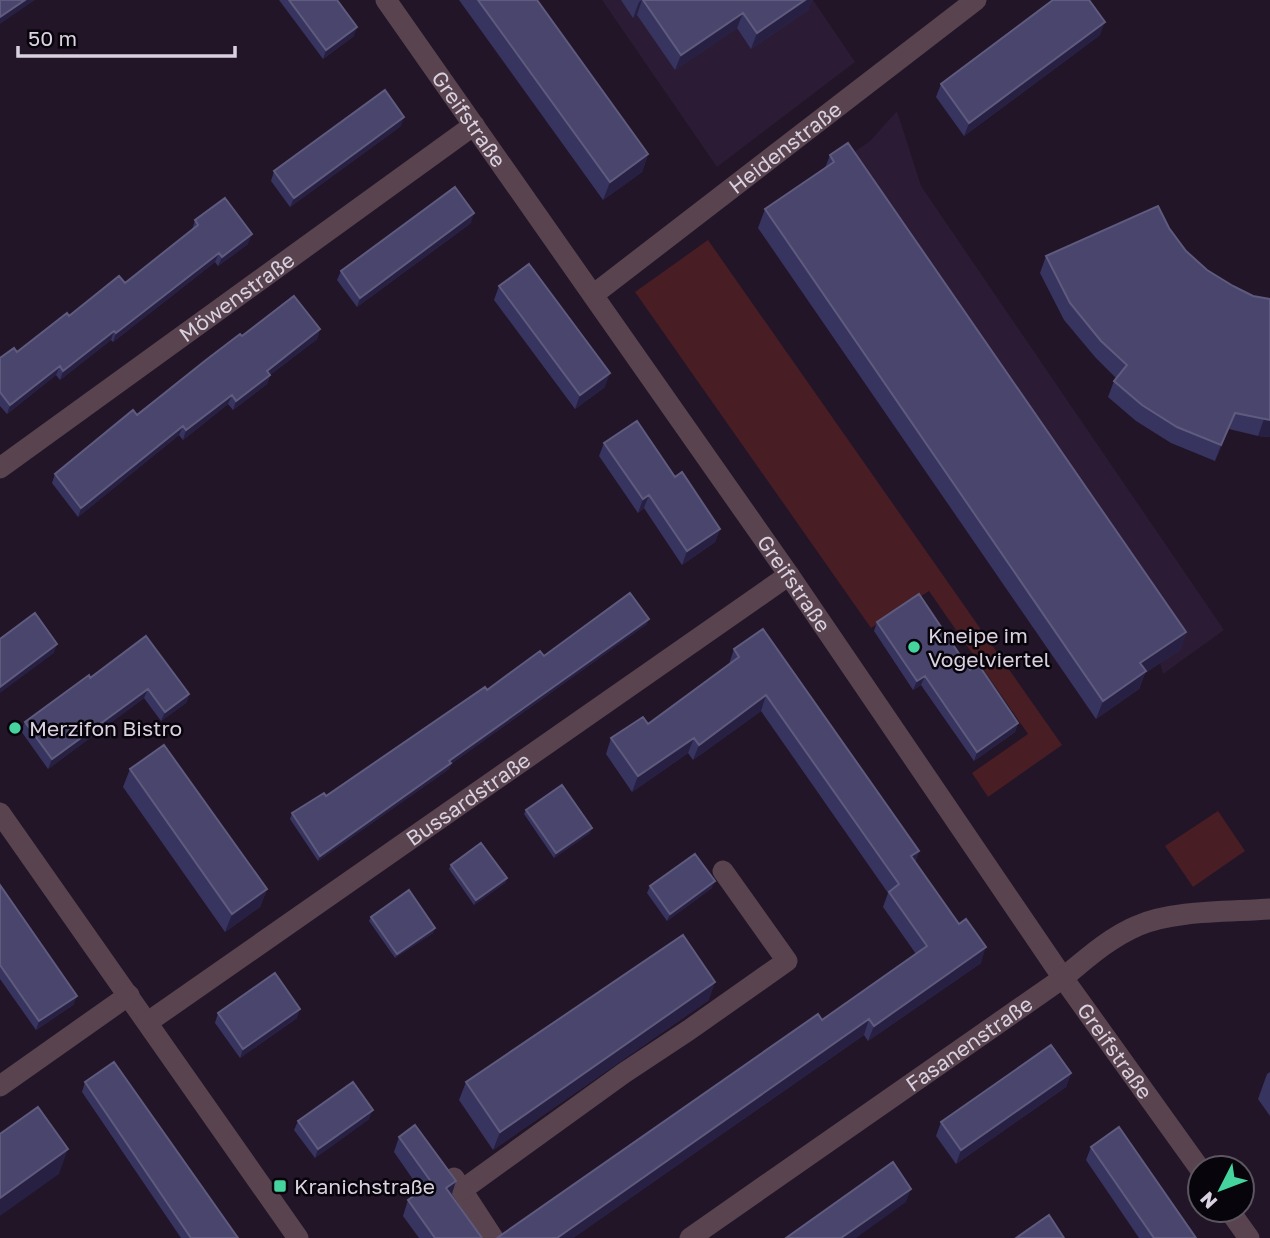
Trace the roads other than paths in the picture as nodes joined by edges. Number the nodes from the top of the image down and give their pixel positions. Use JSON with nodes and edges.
{"nodes":[{"id":1,"x":386,"y":0,"type":"edge"},
{"id":2,"x":976,"y":0,"type":"edge"},
{"id":3,"x":474,"y":125,"type":"junction"},
{"id":4,"x":593,"y":295,"type":"junction"},
{"id":5,"x":0,"y":468,"type":"edge"},
{"id":6,"x":789,"y":575,"type":"junction"},
{"id":7,"x":0,"y":813,"type":"edge"},
{"id":8,"x":723,"y":871,"type":"dead end"},
{"id":9,"x":1270,"y":909,"type":"edge"},
{"id":10,"x":1063,"y":978,"type":"junction"},
{"id":11,"x":129,"y":995,"type":"junction"},
{"id":12,"x":148,"y":1022,"type":"junction"},
{"id":13,"x":0,"y":1086,"type":"edge"},
{"id":14,"x":1189,"y":1154,"type":"edge"},
{"id":15,"x":440,"y":1160,"type":"edge"},
{"id":16,"x":462,"y":1190,"type":"junction"},
{"id":17,"x":298,"y":1238,"type":"edge"},
{"id":18,"x":493,"y":1238,"type":"edge"},
{"id":19,"x":690,"y":1238,"type":"edge"}],
"edges":[{"from":1,"to":3,"type":"street","name":"Greifstraße"},
{"from":2,"to":4,"type":"street","name":"Heidenstraße"},
{"from":3,"to":4,"type":"street","name":"Greifstraße"},
{"from":3,"to":5,"type":"street","name":"Möwenstraße"},
{"from":4,"to":6,"type":"street","name":"Greifstraße"},
{"from":6,"to":10,"type":"street","name":"Greifstraße"},
{"from":6,"to":12,"type":"street","name":"Bussardstraße"},
{"from":7,"to":11,"type":"street"},
{"from":8,"to":16,"type":"street"},
{"from":9,"to":10,"type":"street","name":"Fasanenstraße"},
{"from":10,"to":14,"type":"street","name":"Greifstraße"},
{"from":10,"to":19,"type":"street","name":"Fasanenstraße"},
{"from":11,"to":12,"type":"street"},
{"from":11,"to":13,"type":"street"},
{"from":12,"to":17,"type":"street"},
{"from":15,"to":16,"type":"street"},
{"from":16,"to":18,"type":"street"}]}
